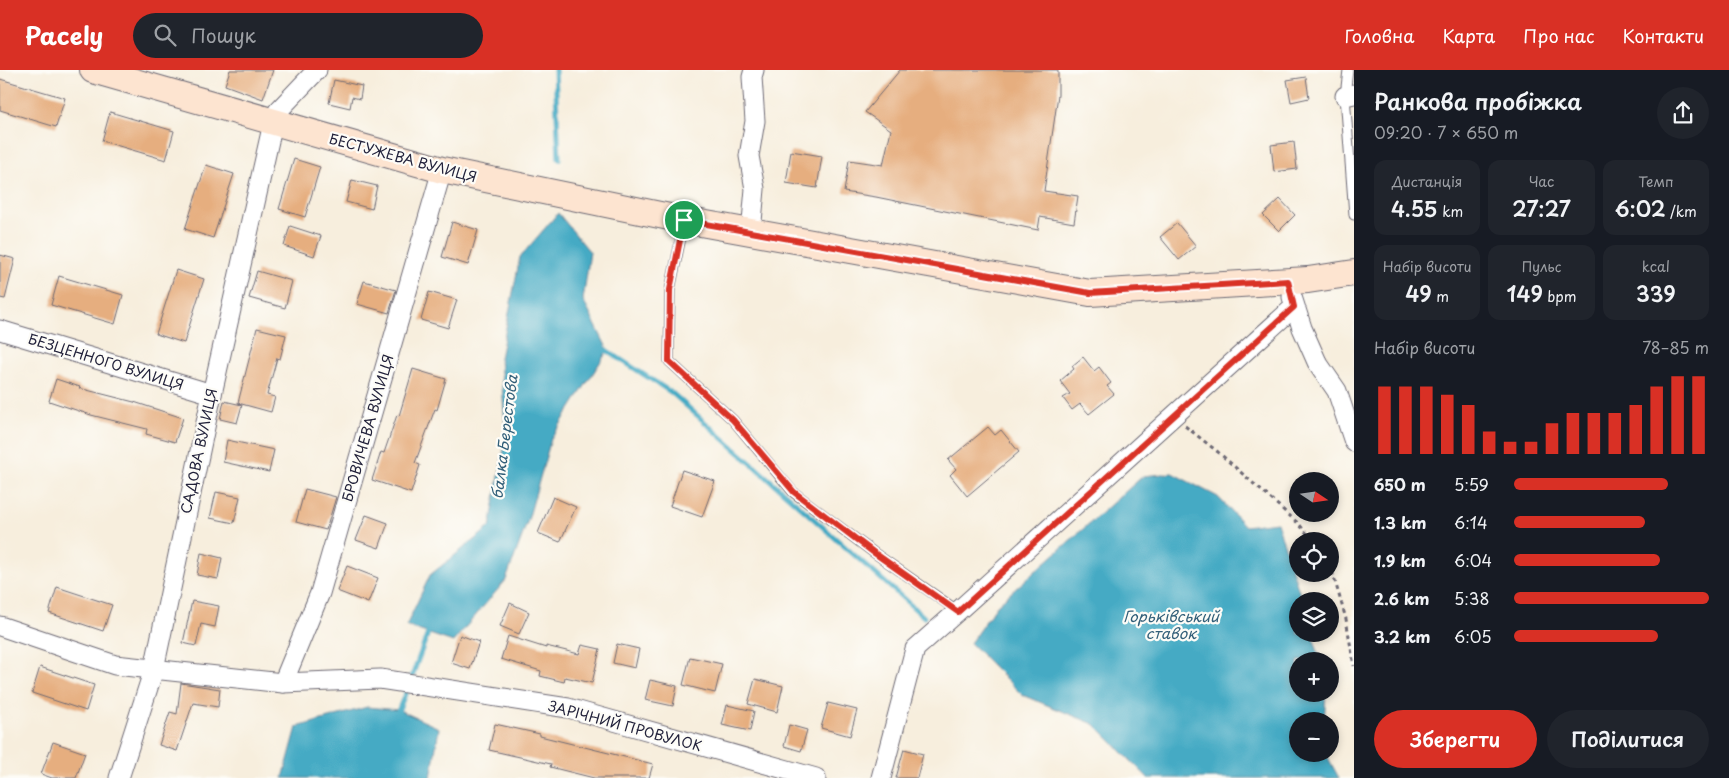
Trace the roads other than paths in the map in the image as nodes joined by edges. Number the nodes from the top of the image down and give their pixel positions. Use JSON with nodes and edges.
{"nodes":[{"id":1,"x":93,"y":70,"type":"edge"},
{"id":2,"x":317,"y":70,"type":"edge"},
{"id":3,"x":754,"y":70,"type":"edge"},
{"id":4,"x":1348,"y":70,"type":"edge"},
{"id":5,"x":1349,"y":95,"type":"edge"},
{"id":6,"x":274,"y":123,"type":"junction"},
{"id":7,"x":442,"y":170,"type":"junction"},
{"id":8,"x":1354,"y":215,"type":"edge"},
{"id":9,"x":684,"y":220,"type":"junction"},
{"id":10,"x":751,"y":232,"type":"junction"},
{"id":11,"x":1354,"y":273,"type":"edge"},
{"id":12,"x":1288,"y":281,"type":"junction"},
{"id":13,"x":1294,"y":307,"type":"junction"},
{"id":14,"x":0,"y":330,"type":"edge"},
{"id":15,"x":212,"y":394,"type":"junction"},
{"id":16,"x":1354,"y":442,"type":"edge"},
{"id":17,"x":958,"y":612,"type":"junction"},
{"id":18,"x":0,"y":626,"type":"edge"},
{"id":19,"x":154,"y":669,"type":"junction"},
{"id":20,"x":283,"y":683,"type":"junction"},
{"id":21,"x":118,"y":778,"type":"edge"},
{"id":22,"x":816,"y":778,"type":"edge"},
{"id":23,"x":881,"y":778,"type":"edge"}],
"edges":[{"from":1,"to":6,"type":"street","name":"БЕСТУЖЕВА ВУЛИЦЯ"},
{"from":2,"to":6,"type":"street","name":"САДОВА ВУЛИЦЯ"},
{"from":3,"to":10,"type":"street"},
{"from":4,"to":5,"type":"lane"},
{"from":5,"to":8,"type":"lane"},
{"from":6,"to":7,"type":"street","name":"БЕСТУЖЕВА ВУЛИЦЯ"},
{"from":6,"to":15,"type":"street","name":"САДОВА ВУЛИЦЯ"},
{"from":7,"to":9,"type":"street","name":"БЕСТУЖЕВА ВУЛИЦЯ"},
{"from":7,"to":20,"type":"street","name":"БРОВИЧЕВА ВУЛИЦЯ"},
{"from":9,"to":10,"type":"street","name":"БЕСТУЖЕВА ВУЛИЦЯ"},
{"from":9,"to":17,"type":"lane"},
{"from":10,"to":12,"type":"street","name":"БЕСТУЖЕВА ВУЛИЦЯ"},
{"from":11,"to":12,"type":"street","name":"БЕСТУЖЕВА ВУЛИЦЯ"},
{"from":12,"to":13,"type":"street"},
{"from":13,"to":16,"type":"street"},
{"from":13,"to":17,"type":"street"},
{"from":14,"to":15,"type":"street","name":"БЕЗЦЕННОГО ВУЛИЦЯ"},
{"from":15,"to":19,"type":"street","name":"САДОВА ВУЛИЦЯ"},
{"from":17,"to":23,"type":"street"},
{"from":18,"to":19,"type":"street","name":"ЗАРІЧНИЙ ПРОВУЛОК"},
{"from":19,"to":20,"type":"street","name":"ЗАРІЧНИЙ ПРОВУЛОК"},
{"from":19,"to":21,"type":"street","name":"САДОВА ВУЛИЦЯ"},
{"from":20,"to":22,"type":"street","name":"ЗАРІЧНИЙ ПРОВУЛОК"}]}
